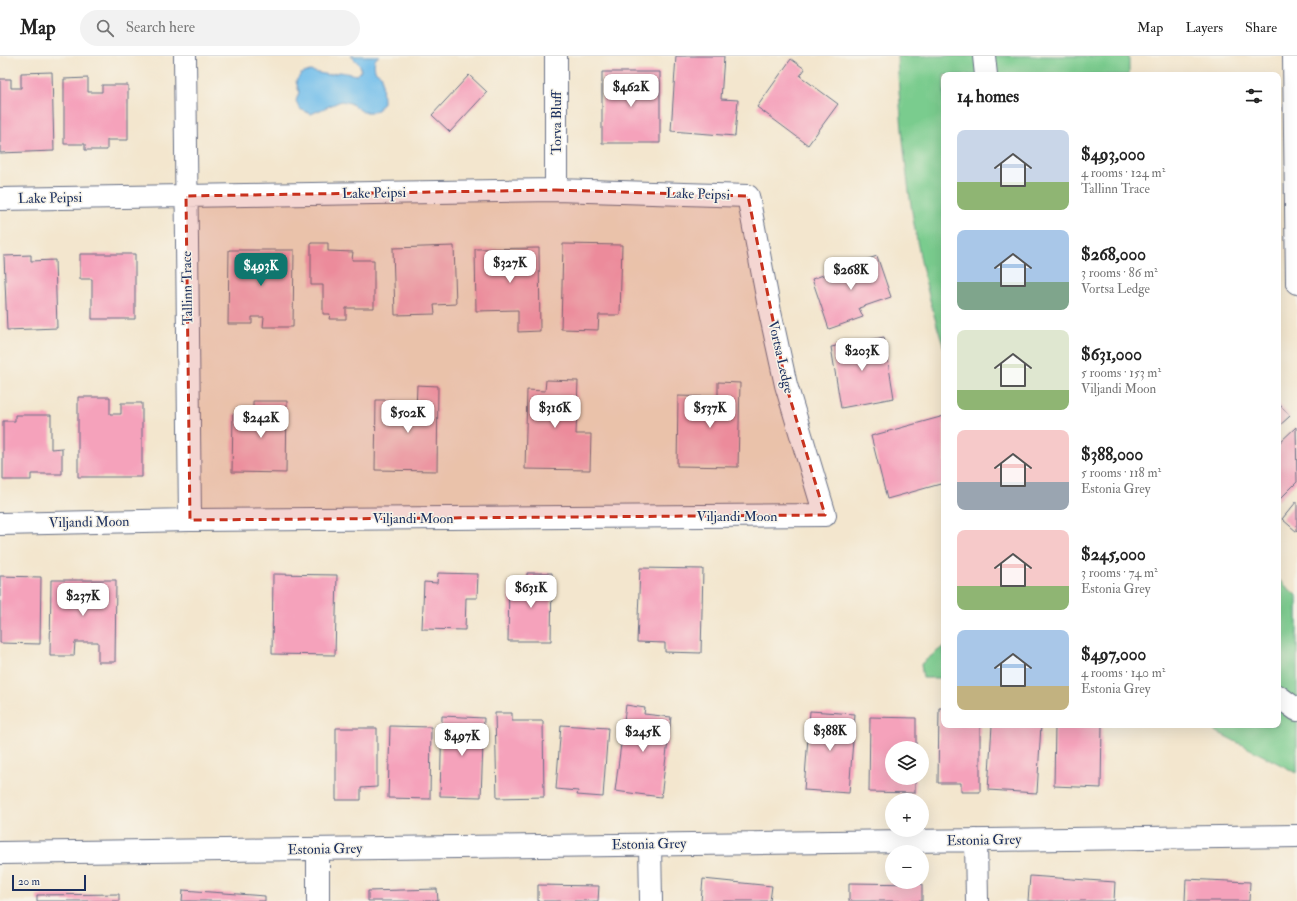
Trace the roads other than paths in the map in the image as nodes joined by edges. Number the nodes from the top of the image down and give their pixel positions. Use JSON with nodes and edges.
{"nodes":[{"id":1,"x":185,"y":56,"type":"edge"},
{"id":2,"x":556,"y":56,"type":"edge"},
{"id":3,"x":984,"y":56,"type":"edge"},
{"id":4,"x":1294,"y":56,"type":"edge"},
{"id":5,"x":986,"y":72,"type":"edge"},
{"id":6,"x":556,"y":190,"type":"junction"},
{"id":7,"x":186,"y":196,"type":"junction"},
{"id":8,"x":748,"y":196,"type":"joint"},
{"id":9,"x":0,"y":199,"type":"edge"},
{"id":10,"x":1297,"y":283,"type":"edge"},
{"id":11,"x":825,"y":515,"type":"joint"},
{"id":12,"x":190,"y":520,"type":"junction"},
{"id":13,"x":0,"y":524,"type":"edge"},
{"id":14,"x":1281,"y":698,"type":"edge"},
{"id":15,"x":1297,"y":710,"type":"edge"},
{"id":16,"x":1297,"y":836,"type":"edge"},
{"id":17,"x":976,"y":840,"type":"junction"},
{"id":18,"x":650,"y":844,"type":"junction"},
{"id":19,"x":318,"y":849,"type":"junction"},
{"id":20,"x":0,"y":853,"type":"edge"},
{"id":21,"x":318,"y":901,"type":"edge"},
{"id":22,"x":651,"y":901,"type":"edge"},
{"id":23,"x":977,"y":901,"type":"edge"}],
"edges":[{"from":1,"to":7,"type":"street","name":"Tallinn Trace"},
{"from":2,"to":6,"type":"street","name":"Torva Bluff"},
{"from":3,"to":5,"type":"street"},
{"from":4,"to":10,"type":"street"},
{"from":6,"to":7,"type":"street","name":"Lake Peipsi"},
{"from":6,"to":8,"type":"street","name":"Lake Peipsi"},
{"from":7,"to":9,"type":"street","name":"Lake Peipsi"},
{"from":7,"to":12,"type":"street","name":"Tallinn Trace"},
{"from":8,"to":11,"type":"street","name":"Vortsa Ledge"},
{"from":11,"to":12,"type":"street","name":"Viljandi Moon"},
{"from":12,"to":13,"type":"street","name":"Viljandi Moon"},
{"from":14,"to":15,"type":"street"},
{"from":16,"to":17,"type":"street","name":"Estonia Grey"},
{"from":17,"to":18,"type":"street","name":"Estonia Grey"},
{"from":17,"to":23,"type":"street"},
{"from":18,"to":19,"type":"street","name":"Estonia Grey"},
{"from":18,"to":22,"type":"street"},
{"from":19,"to":20,"type":"street","name":"Estonia Grey"},
{"from":19,"to":21,"type":"street"}]}
